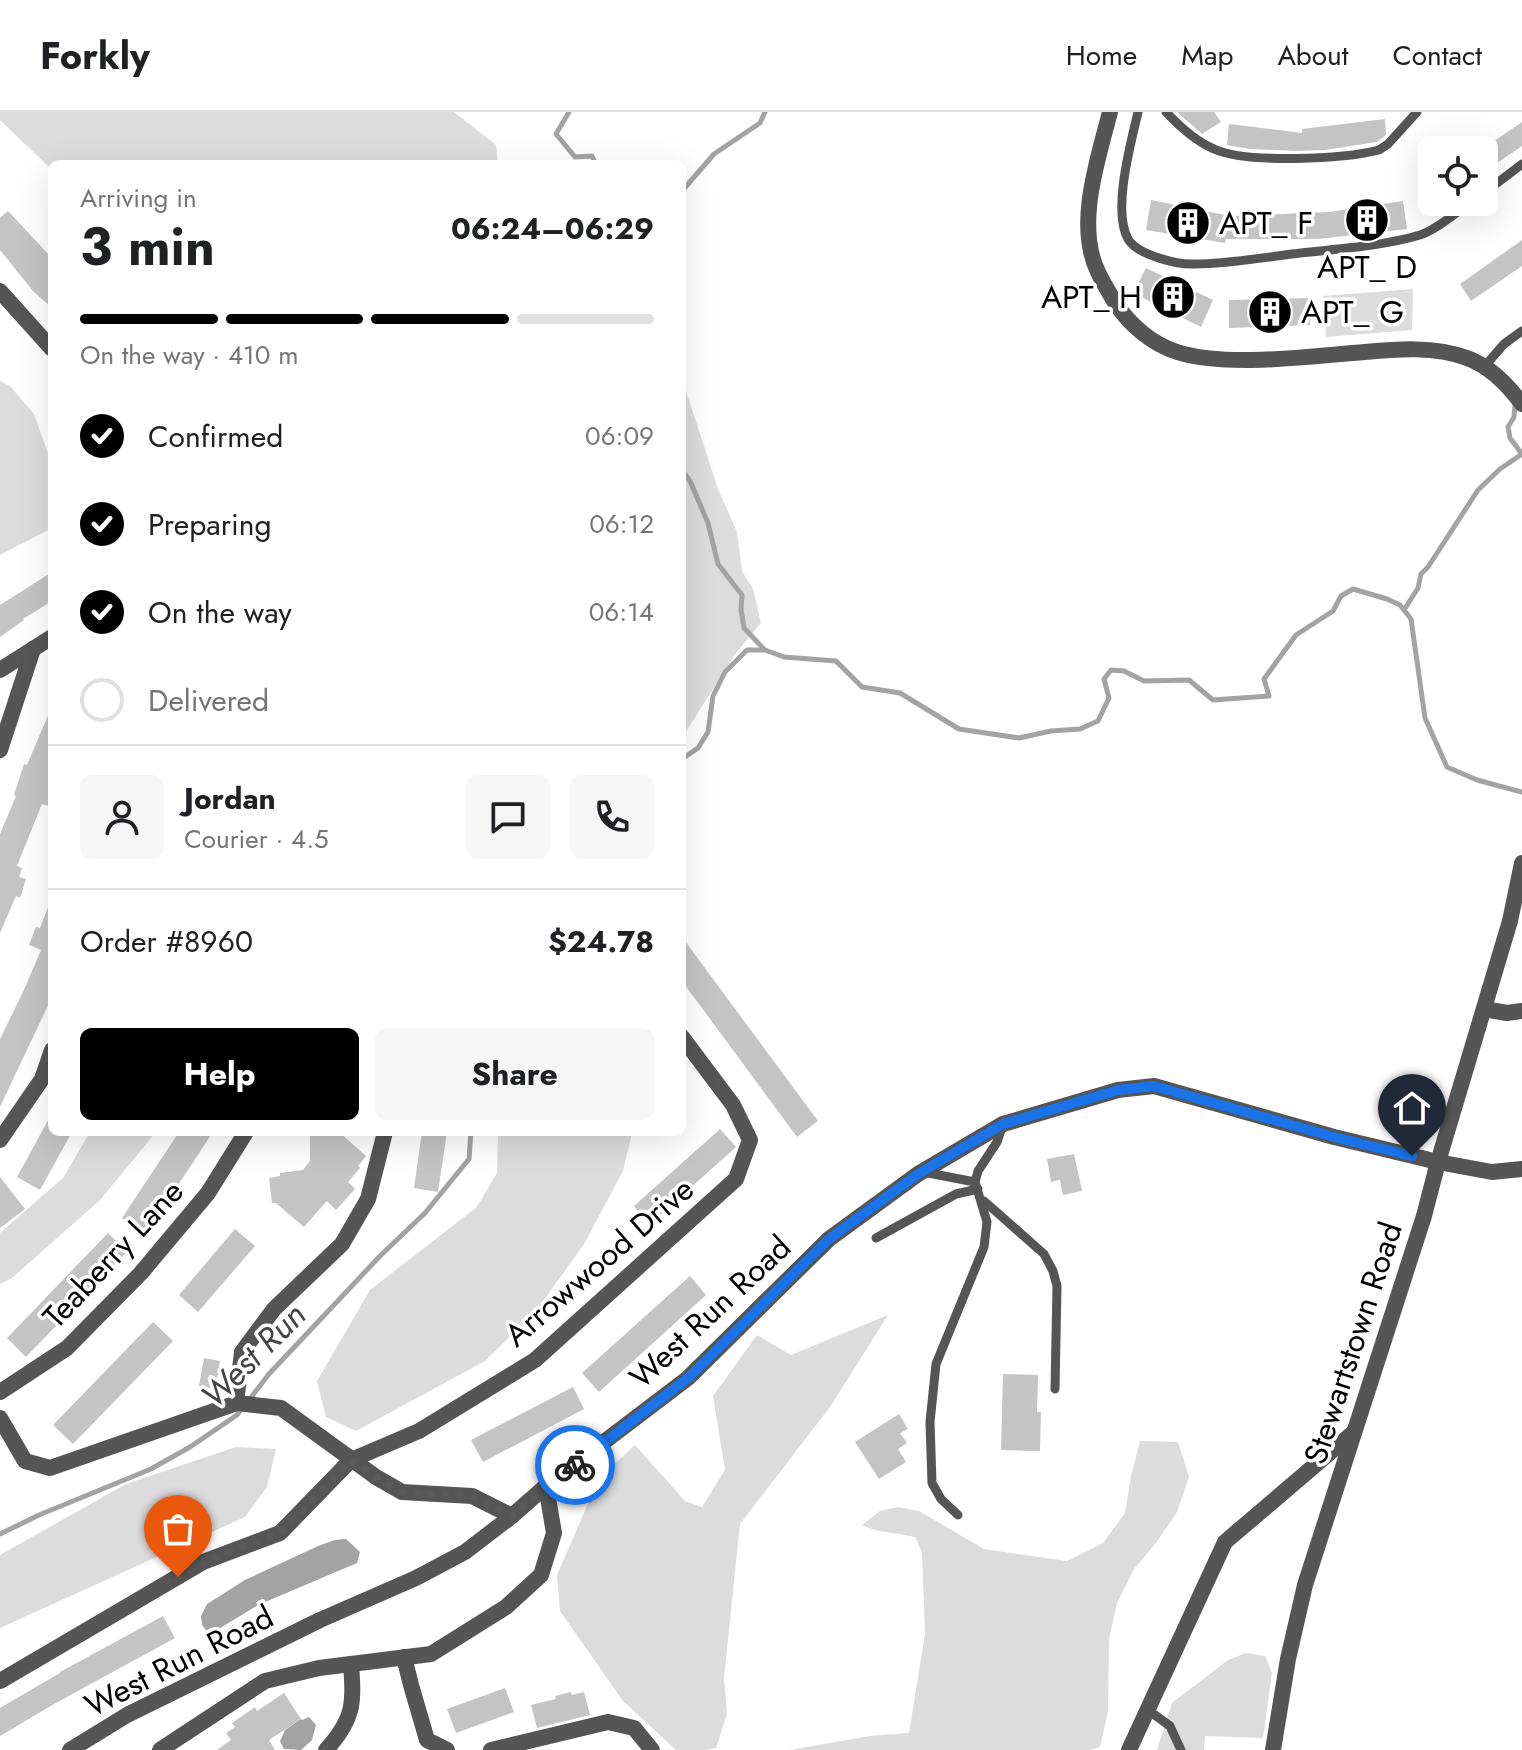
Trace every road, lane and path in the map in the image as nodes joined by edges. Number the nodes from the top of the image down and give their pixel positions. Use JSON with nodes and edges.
{"nodes":[{"id":1,"x":1110,"y":112,"type":"edge"},
{"id":2,"x":1138,"y":112,"type":"edge"},
{"id":3,"x":1166,"y":112,"type":"edge"},
{"id":4,"x":1417,"y":112,"type":"edge"},
{"id":5,"x":1522,"y":164,"type":"edge"},
{"id":6,"x":1498,"y":182,"type":"edge"},
{"id":7,"x":1450,"y":216,"type":"edge"},
{"id":8,"x":0,"y":291,"type":"edge"},
{"id":9,"x":1522,"y":331,"type":"edge"},
{"id":10,"x":48,"y":345,"type":"edge"},
{"id":11,"x":1484,"y":367,"type":"junction"},
{"id":12,"x":1522,"y":404,"type":"edge"},
{"id":13,"x":48,"y":640,"type":"edge"},
{"id":14,"x":33,"y":649,"type":"junction"},
{"id":15,"x":0,"y":670,"type":"edge"},
{"id":16,"x":0,"y":750,"type":"edge"},
{"id":17,"x":1522,"y":863,"type":"edge"},
{"id":18,"x":1484,"y":1009,"type":"junction"},
{"id":19,"x":1522,"y":1011,"type":"edge"},
{"id":20,"x":686,"y":1042,"type":"edge"},
{"id":21,"x":48,"y":1062,"type":"edge"},
{"id":22,"x":1003,"y":1124,"type":"junction"},
{"id":23,"x":244,"y":1136,"type":"edge"},
{"id":24,"x":384,"y":1136,"type":"edge"},
{"id":25,"x":0,"y":1140,"type":"edge"},
{"id":26,"x":1438,"y":1162,"type":"junction"},
{"id":27,"x":1522,"y":1169,"type":"edge"},
{"id":28,"x":922,"y":1172,"type":"junction"},
{"id":29,"x":978,"y":1190,"type":"junction"},
{"id":30,"x":876,"y":1238,"type":"dead end"},
{"id":31,"x":1055,"y":1389,"type":"dead end"},
{"id":32,"x":0,"y":1392,"type":"edge"},
{"id":33,"x":237,"y":1403,"type":"junction"},
{"id":34,"x":0,"y":1418,"type":"edge"},
{"id":35,"x":1354,"y":1432,"type":"junction"},
{"id":36,"x":351,"y":1460,"type":"junction"},
{"id":37,"x":546,"y":1486,"type":"junction"},
{"id":38,"x":958,"y":1515,"type":"dead end"},
{"id":39,"x":512,"y":1516,"type":"junction"},
{"id":40,"x":404,"y":1657,"type":"junction"},
{"id":41,"x":351,"y":1664,"type":"junction"},
{"id":42,"x":0,"y":1681,"type":"edge"},
{"id":43,"x":1148,"y":1710,"type":"junction"},
{"id":44,"x":70,"y":1750,"type":"edge"},
{"id":45,"x":160,"y":1750,"type":"edge"},
{"id":46,"x":326,"y":1750,"type":"edge"},
{"id":47,"x":447,"y":1750,"type":"edge"},
{"id":48,"x":491,"y":1750,"type":"edge"},
{"id":49,"x":652,"y":1750,"type":"edge"},
{"id":50,"x":1129,"y":1750,"type":"edge"},
{"id":51,"x":1181,"y":1750,"type":"edge"},
{"id":52,"x":1273,"y":1750,"type":"edge"}],
"edges":[{"from":1,"to":11,"type":"street"},
{"from":2,"to":7,"type":"lane"},
{"from":3,"to":4,"type":"lane"},
{"from":5,"to":6,"type":"lane"},
{"from":8,"to":10,"type":"street"},
{"from":9,"to":11,"type":"lane"},
{"from":11,"to":12,"type":"street"},
{"from":13,"to":14,"type":"street"},
{"from":14,"to":15,"type":"street"},
{"from":14,"to":16,"type":"street"},
{"from":17,"to":18,"type":"street","name":"Stewartstown Road"},
{"from":18,"to":19,"type":"street"},
{"from":18,"to":26,"type":"street","name":"Stewartstown Road"},
{"from":20,"to":36,"type":"street","name":"Arrowwood Drive"},
{"from":21,"to":25,"type":"street"},
{"from":22,"to":26,"type":"street","name":"West Run Road"},
{"from":22,"to":28,"type":"street","name":"West Run Road"},
{"from":22,"to":29,"type":"lane"},
{"from":23,"to":32,"type":"street","name":"Teaberry Lane"},
{"from":24,"to":33,"type":"street"},
{"from":26,"to":27,"type":"street","name":"West Run Road"},
{"from":26,"to":35,"type":"street","name":"Stewartstown Road"},
{"from":28,"to":29,"type":"lane"},
{"from":28,"to":37,"type":"street","name":"West Run Road"},
{"from":29,"to":30,"type":"lane"},
{"from":29,"to":31,"type":"lane"},
{"from":29,"to":38,"type":"lane"},
{"from":33,"to":34,"type":"street"},
{"from":33,"to":36,"type":"street"},
{"from":35,"to":43,"type":"street"},
{"from":35,"to":52,"type":"street","name":"Stewartstown Road"},
{"from":36,"to":39,"type":"street"},
{"from":36,"to":42,"type":"street"},
{"from":37,"to":39,"type":"street","name":"West Run Road"},
{"from":37,"to":40,"type":"street"},
{"from":39,"to":44,"type":"street","name":"West Run Road"},
{"from":40,"to":41,"type":"street"},
{"from":40,"to":47,"type":"street"},
{"from":41,"to":45,"type":"street"},
{"from":41,"to":46,"type":"street"},
{"from":43,"to":50,"type":"street"},
{"from":43,"to":51,"type":"lane"},
{"from":48,"to":49,"type":"street"}]}
